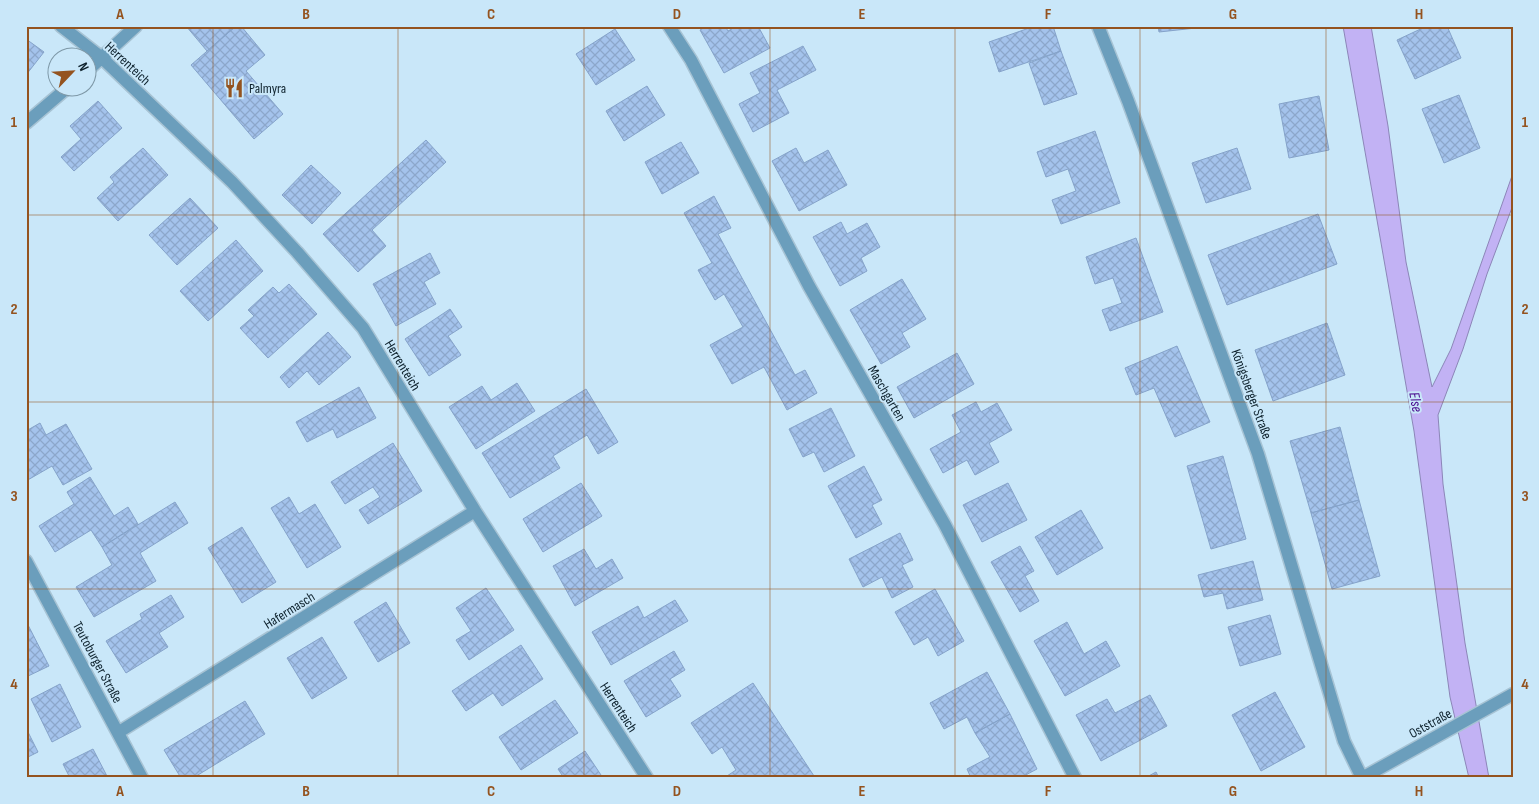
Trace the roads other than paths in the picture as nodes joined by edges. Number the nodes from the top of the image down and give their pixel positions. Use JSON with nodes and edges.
{"nodes":[{"id":1,"x":60,"y":26,"type":"edge"},
{"id":2,"x":136,"y":26,"type":"edge"},
{"id":3,"x":669,"y":26,"type":"edge"},
{"id":4,"x":1098,"y":26,"type":"edge"},
{"id":5,"x":102,"y":58,"type":"junction"},
{"id":6,"x":98,"y":61,"type":"edge"},
{"id":7,"x":55,"y":98,"type":"edge"},
{"id":8,"x":26,"y":123,"type":"edge"},
{"id":9,"x":475,"y":511,"type":"junction"},
{"id":10,"x":26,"y":561,"type":"edge"},
{"id":11,"x":1508,"y":697,"type":"edge"},
{"id":12,"x":119,"y":732,"type":"junction"},
{"id":13,"x":142,"y":778,"type":"edge"},
{"id":14,"x":647,"y":778,"type":"edge"},
{"id":15,"x":1074,"y":778,"type":"edge"},
{"id":16,"x":1362,"y":778,"type":"edge"}],
"edges":[{"from":1,"to":5,"type":"street","name":"Herrenteich"},
{"from":2,"to":5,"type":"street"},
{"from":3,"to":15,"type":"street","name":"Maschgarten"},
{"from":4,"to":16,"type":"street","name":"Königsberger Straße"},
{"from":5,"to":6,"type":"street"},
{"from":5,"to":9,"type":"street","name":"Herrenteich"},
{"from":7,"to":8,"type":"street"},
{"from":9,"to":12,"type":"street","name":"Hafermasch"},
{"from":9,"to":14,"type":"street","name":"Herrenteich"},
{"from":10,"to":12,"type":"street","name":"Teutoburger Straße"},
{"from":11,"to":16,"type":"street","name":"Oststraße"},
{"from":12,"to":13,"type":"street","name":"Teutoburger Straße"}]}
